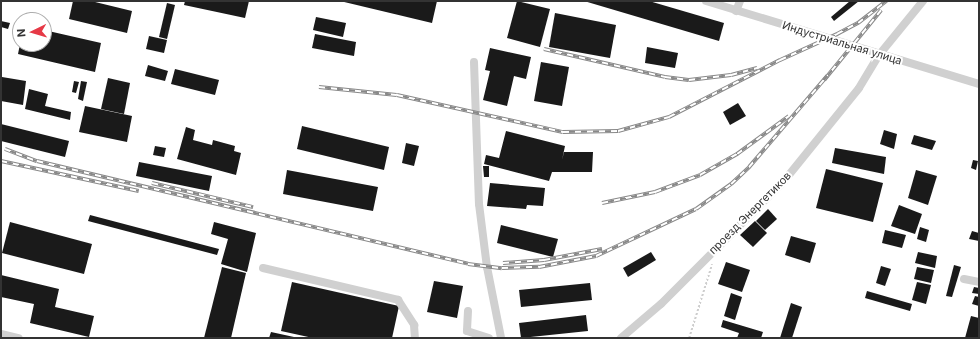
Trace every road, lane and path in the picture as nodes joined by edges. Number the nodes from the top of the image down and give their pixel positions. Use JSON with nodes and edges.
{"nodes":[{"id":1,"x":706,"y":1,"type":"edge"},
{"id":2,"x":740,"y":1,"type":"edge"},
{"id":3,"x":923,"y":1,"type":"edge"},
{"id":4,"x":736,"y":11,"type":"junction"},
{"id":5,"x":879,"y":55,"type":"junction"},
{"id":6,"x":474,"y":62,"type":"dead end"},
{"id":7,"x":979,"y":84,"type":"edge"},
{"id":8,"x":710,"y":254,"type":"junction"},
{"id":9,"x":263,"y":268,"type":"dead end"},
{"id":10,"x":964,"y":278,"type":"dead end"},
{"id":11,"x":979,"y":282,"type":"edge"},
{"id":12,"x":468,"y":311,"type":"dead end"},
{"id":13,"x":1,"y":334,"type":"edge"},
{"id":14,"x":19,"y":338,"type":"edge"},
{"id":15,"x":415,"y":338,"type":"edge"},
{"id":16,"x":489,"y":338,"type":"edge"},
{"id":17,"x":501,"y":338,"type":"edge"},
{"id":18,"x":621,"y":338,"type":"edge"},
{"id":19,"x":688,"y":338,"type":"edge"}],
"edges":[{"from":1,"to":4,"type":"street","name":"Индустриальная улица"},
{"from":2,"to":4,"type":"street"},
{"from":3,"to":5,"type":"street","name":"проезд Энергетиков"},
{"from":4,"to":5,"type":"street","name":"Индустриальная улица"},
{"from":5,"to":7,"type":"street","name":"Индустриальная улица"},
{"from":5,"to":8,"type":"street","name":"проезд Энергетиков"},
{"from":6,"to":17,"type":"street"},
{"from":8,"to":18,"type":"street","name":"проезд Энергетиков"},
{"from":8,"to":19,"type":"path"},
{"from":9,"to":15,"type":"street"},
{"from":10,"to":11,"type":"street"},
{"from":12,"to":16,"type":"street"},
{"from":13,"to":14,"type":"street"}]}
